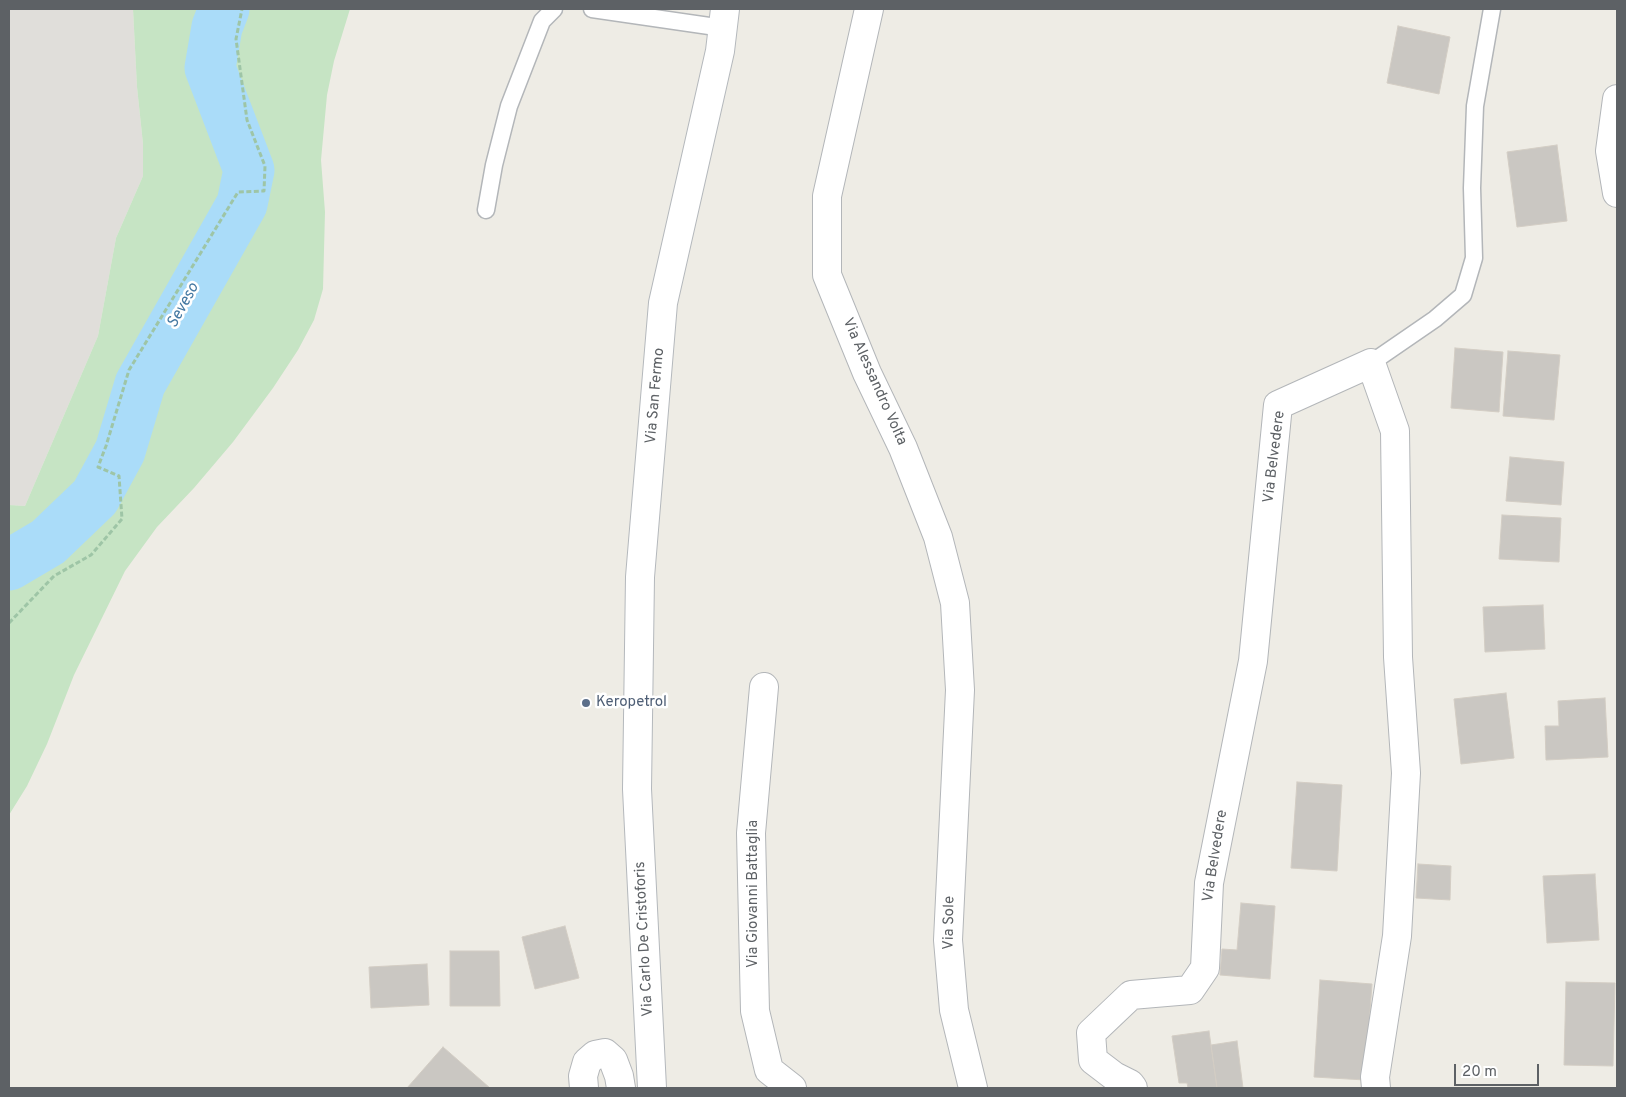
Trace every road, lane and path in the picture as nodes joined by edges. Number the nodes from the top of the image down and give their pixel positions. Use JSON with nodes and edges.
{"nodes":[{"id":1,"x":242,"y":9,"type":"edge"},
{"id":2,"x":554,"y":9,"type":"edge"},
{"id":3,"x":592,"y":9,"type":"edge"},
{"id":4,"x":869,"y":9,"type":"edge"},
{"id":5,"x":1492,"y":9,"type":"edge"},
{"id":6,"x":724,"y":18,"type":"edge"},
{"id":7,"x":1617,"y":99,"type":"edge"},
{"id":8,"x":1617,"y":193,"type":"edge"},
{"id":9,"x":486,"y":210,"type":"dead end"},
{"id":10,"x":1371,"y":363,"type":"junction"},
{"id":11,"x":9,"y":624,"type":"edge"},
{"id":12,"x":764,"y":687,"type":"dead end"},
{"id":13,"x":957,"y":755,"type":"joint"},
{"id":14,"x":637,"y":789,"type":"joint"},
{"id":15,"x":584,"y":1088,"type":"edge"},
{"id":16,"x":621,"y":1088,"type":"edge"},
{"id":17,"x":652,"y":1088,"type":"edge"},
{"id":18,"x":792,"y":1088,"type":"edge"},
{"id":19,"x":973,"y":1088,"type":"edge"},
{"id":20,"x":1133,"y":1088,"type":"edge"},
{"id":21,"x":1376,"y":1088,"type":"edge"}],
"edges":[{"from":1,"to":11,"type":"path"},
{"from":2,"to":9,"type":"lane"},
{"from":3,"to":6,"type":"lane"},
{"from":4,"to":13,"type":"street","name":"Via Alessandro Volta"},
{"from":5,"to":10,"type":"lane"},
{"from":6,"to":14,"type":"street","name":"Via San Fermo"},
{"from":7,"to":8,"type":"street"},
{"from":10,"to":20,"type":"street","name":"Via Belvedere"},
{"from":10,"to":21,"type":"street"},
{"from":12,"to":18,"type":"street","name":"Via Giovanni Battaglia"},
{"from":13,"to":19,"type":"street","name":"Via Sole"},
{"from":14,"to":17,"type":"street","name":"Via Carlo De Cristoforis"},
{"from":15,"to":16,"type":"street"}]}
